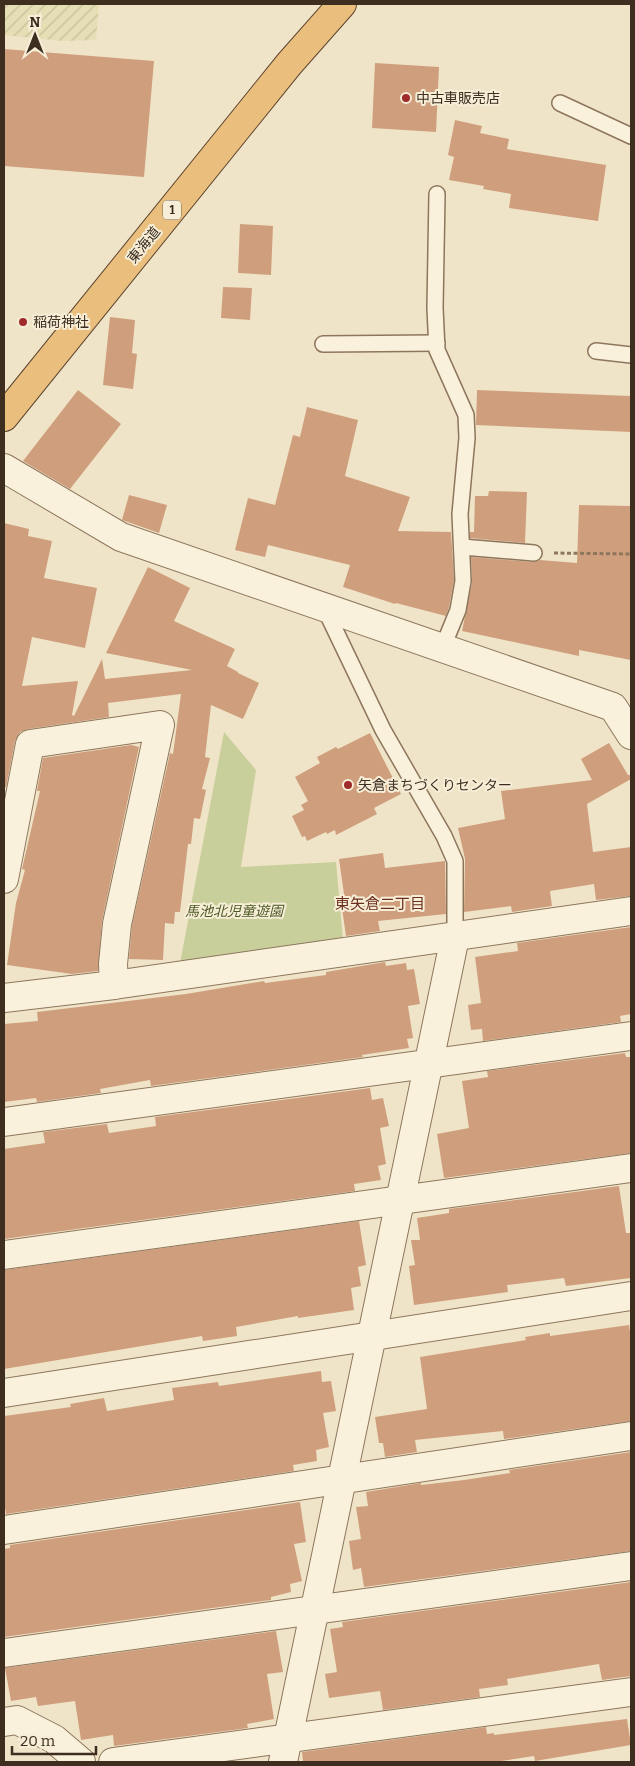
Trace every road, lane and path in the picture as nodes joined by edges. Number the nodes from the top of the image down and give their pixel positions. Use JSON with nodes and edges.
{"nodes":[{"id":1,"x":342,"y":4,"type":"edge"},
{"id":2,"x":560,"y":103,"type":"dead end"},
{"id":3,"x":631,"y":136,"type":"edge"},
{"id":4,"x":437,"y":194,"type":"dead end"},
{"id":5,"x":323,"y":344,"type":"dead end"},
{"id":6,"x":437,"y":344,"type":"junction"},
{"id":7,"x":596,"y":351,"type":"dead end"},
{"id":8,"x":631,"y":355,"type":"edge"},
{"id":9,"x":4,"y":417,"type":"edge"},
{"id":10,"x":4,"y":468,"type":"edge"},
{"id":11,"x":462,"y":547,"type":"junction"},
{"id":12,"x":534,"y":553,"type":"joint"},
{"id":13,"x":631,"y":554,"type":"edge"},
{"id":14,"x":324,"y":607,"type":"junction"},
{"id":15,"x":442,"y":649,"type":"junction"},
{"id":16,"x":622,"y":703,"type":"edge"},
{"id":17,"x":631,"y":735,"type":"edge"},
{"id":18,"x":4,"y":879,"type":"edge"},
{"id":19,"x":631,"y":912,"type":"edge"},
{"id":20,"x":455,"y":937,"type":"junction"},
{"id":21,"x":114,"y":985,"type":"junction"},
{"id":22,"x":4,"y":998,"type":"edge"},
{"id":23,"x":631,"y":1036,"type":"edge"},
{"id":24,"x":428,"y":1064,"type":"junction"},
{"id":25,"x":4,"y":1122,"type":"edge"},
{"id":26,"x":631,"y":1168,"type":"edge"},
{"id":27,"x":400,"y":1200,"type":"junction"},
{"id":28,"x":4,"y":1255,"type":"edge"},
{"id":29,"x":631,"y":1296,"type":"edge"},
{"id":30,"x":372,"y":1337,"type":"junction"},
{"id":31,"x":4,"y":1393,"type":"edge"},
{"id":32,"x":631,"y":1436,"type":"edge"},
{"id":33,"x":342,"y":1479,"type":"junction"},
{"id":34,"x":4,"y":1530,"type":"edge"},
{"id":35,"x":631,"y":1566,"type":"edge"},
{"id":36,"x":315,"y":1611,"type":"junction"},
{"id":37,"x":4,"y":1653,"type":"edge"},
{"id":38,"x":631,"y":1692,"type":"edge"},
{"id":39,"x":4,"y":1722,"type":"edge"},
{"id":40,"x":286,"y":1750,"type":"edge"},
{"id":41,"x":81,"y":1762,"type":"edge"},
{"id":42,"x":113,"y":1762,"type":"edge"}],
"edges":[{"from":1,"to":9,"type":"highway","name":"東海道","number":"1"},
{"from":2,"to":3,"type":"lane"},
{"from":4,"to":6,"type":"lane"},
{"from":5,"to":6,"type":"lane"},
{"from":6,"to":11,"type":"lane"},
{"from":7,"to":8,"type":"lane"},
{"from":10,"to":14,"type":"street"},
{"from":11,"to":12,"type":"lane"},
{"from":11,"to":15,"type":"lane"},
{"from":12,"to":13,"type":"path"},
{"from":14,"to":15,"type":"street"},
{"from":14,"to":20,"type":"lane"},
{"from":15,"to":16,"type":"street"},
{"from":16,"to":17,"type":"street"},
{"from":18,"to":21,"type":"street"},
{"from":19,"to":20,"type":"street"},
{"from":20,"to":21,"type":"street"},
{"from":20,"to":24,"type":"street"},
{"from":21,"to":22,"type":"street"},
{"from":23,"to":24,"type":"street"},
{"from":24,"to":25,"type":"street"},
{"from":24,"to":27,"type":"street"},
{"from":26,"to":27,"type":"street"},
{"from":27,"to":28,"type":"street"},
{"from":27,"to":30,"type":"street"},
{"from":29,"to":30,"type":"street"},
{"from":30,"to":31,"type":"street"},
{"from":30,"to":33,"type":"street"},
{"from":32,"to":33,"type":"street"},
{"from":33,"to":34,"type":"street"},
{"from":33,"to":36,"type":"street"},
{"from":35,"to":36,"type":"street"},
{"from":36,"to":37,"type":"street"},
{"from":36,"to":40,"type":"street"},
{"from":38,"to":40,"type":"street"},
{"from":39,"to":41,"type":"street"},
{"from":40,"to":42,"type":"street"}]}
